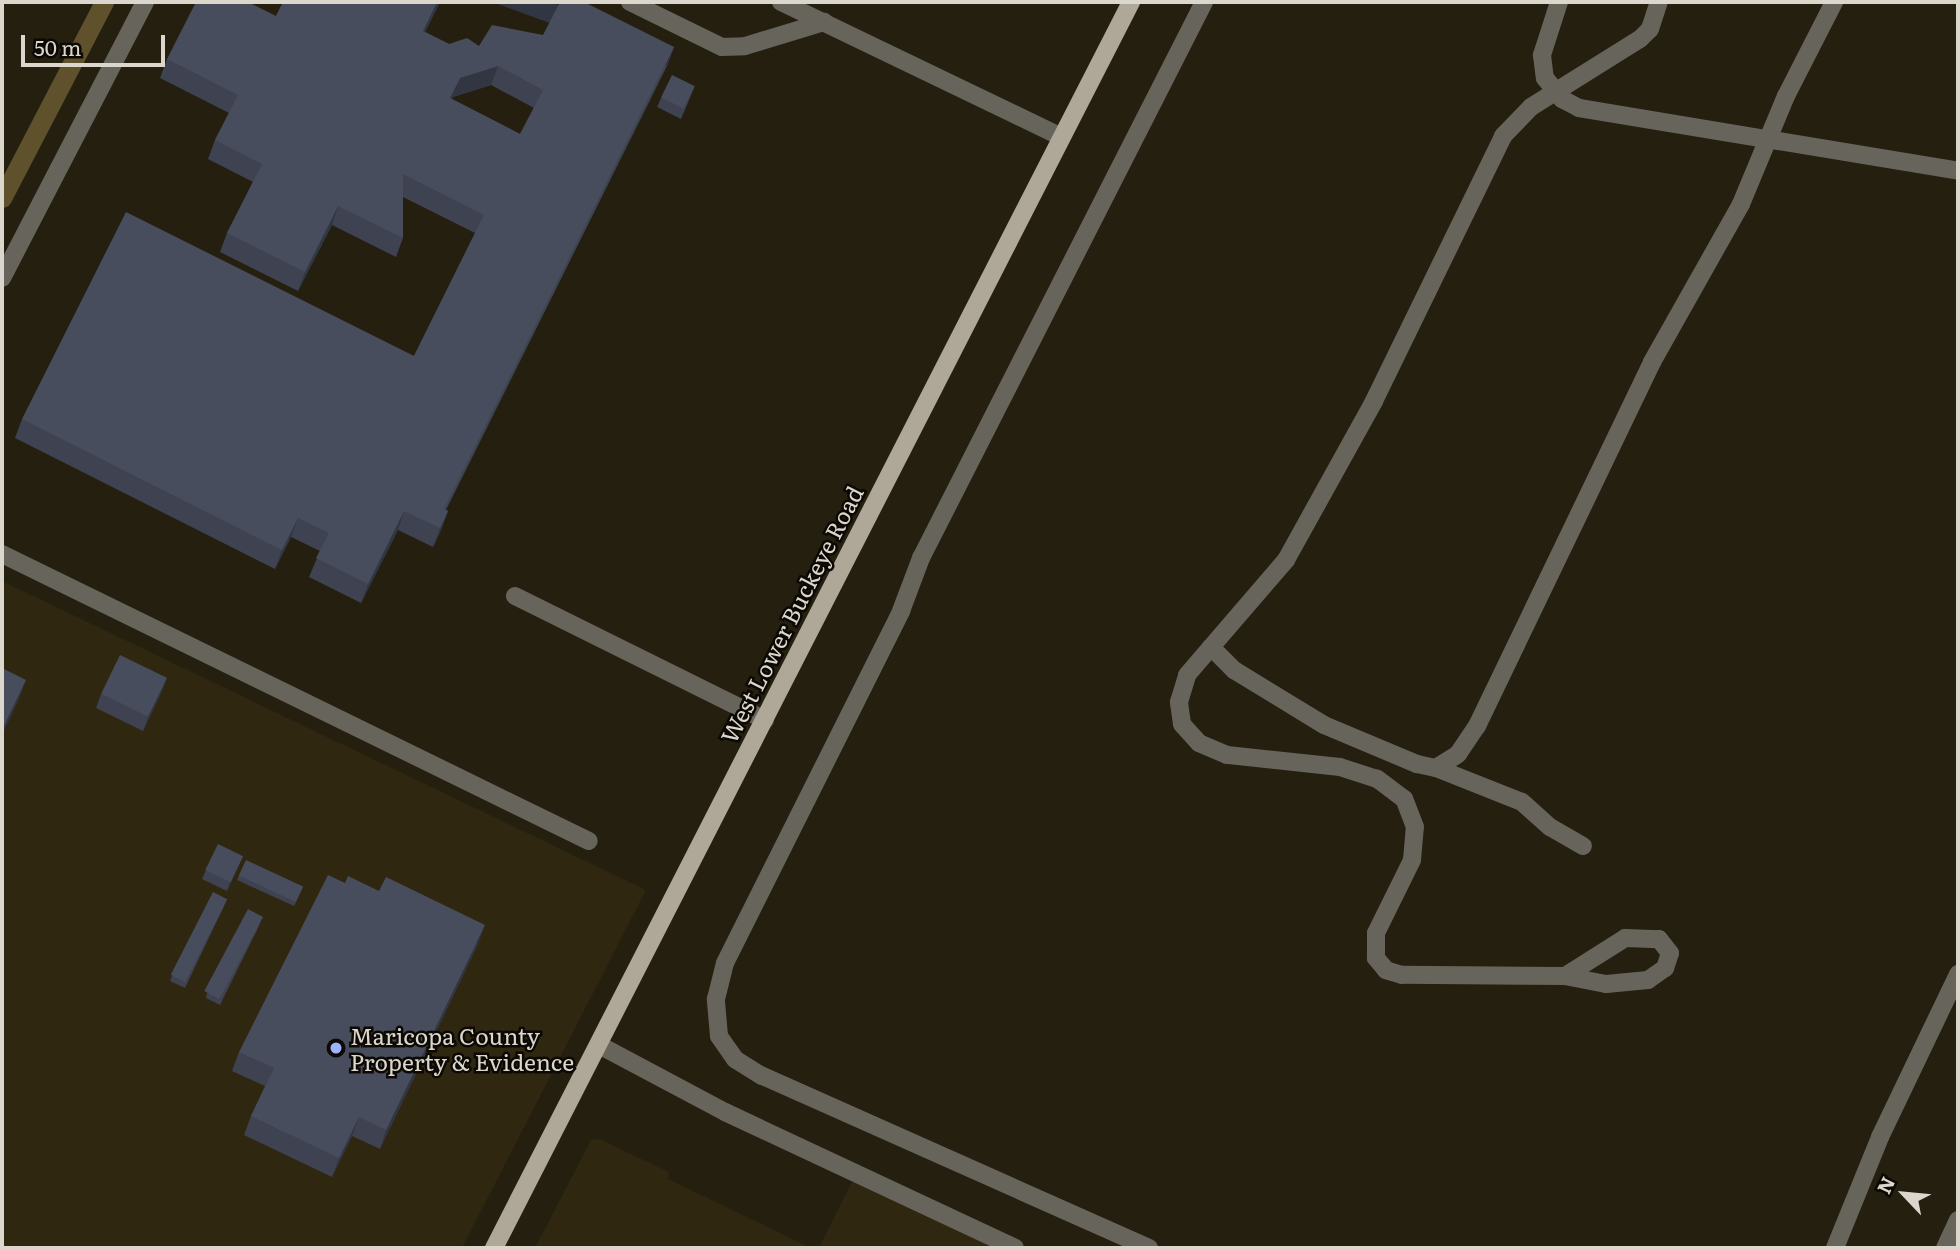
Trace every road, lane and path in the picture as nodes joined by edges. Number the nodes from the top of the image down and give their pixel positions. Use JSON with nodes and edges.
{"nodes":[{"id":1,"x":145,"y":2,"type":"edge"},
{"id":2,"x":630,"y":2,"type":"edge"},
{"id":3,"x":782,"y":2,"type":"edge"},
{"id":4,"x":1131,"y":2,"type":"edge"},
{"id":5,"x":1204,"y":2,"type":"edge"},
{"id":6,"x":1559,"y":2,"type":"edge"},
{"id":7,"x":1659,"y":2,"type":"edge"},
{"id":8,"x":1834,"y":2,"type":"edge"},
{"id":9,"x":824,"y":22,"type":"junction"},
{"id":10,"x":1556,"y":92,"type":"junction"},
{"id":11,"x":1061,"y":138,"type":"junction"},
{"id":12,"x":1769,"y":139,"type":"junction"},
{"id":13,"x":1958,"y":171,"type":"edge"},
{"id":14,"x":2,"y":278,"type":"edge"},
{"id":15,"x":2,"y":554,"type":"edge"},
{"id":16,"x":515,"y":596,"type":"dead end"},
{"id":17,"x":1211,"y":647,"type":"junction"},
{"id":18,"x":765,"y":720,"type":"junction"},
{"id":19,"x":1436,"y":768,"type":"junction"},
{"id":20,"x":589,"y":841,"type":"dead end"},
{"id":21,"x":1583,"y":846,"type":"dead end"},
{"id":22,"x":1958,"y":974,"type":"edge"},
{"id":23,"x":1565,"y":976,"type":"junction"},
{"id":24,"x":599,"y":1045,"type":"junction"},
{"id":25,"x":1958,"y":1220,"type":"edge"},
{"id":26,"x":494,"y":1248,"type":"edge"},
{"id":27,"x":1015,"y":1248,"type":"edge"},
{"id":28,"x":1149,"y":1248,"type":"edge"},
{"id":29,"x":1835,"y":1248,"type":"edge"},
{"id":30,"x":1945,"y":1248,"type":"edge"}],
"edges":[{"from":1,"to":14,"type":"lane"},
{"from":2,"to":9,"type":"lane"},
{"from":3,"to":9,"type":"lane"},
{"from":4,"to":11,"type":"main road","name":"West Lower Buckeye Road"},
{"from":5,"to":28,"type":"lane"},
{"from":6,"to":10,"type":"lane"},
{"from":7,"to":10,"type":"lane"},
{"from":8,"to":12,"type":"lane"},
{"from":9,"to":11,"type":"lane"},
{"from":10,"to":12,"type":"lane"},
{"from":10,"to":17,"type":"lane"},
{"from":11,"to":18,"type":"main road","name":"West Lower Buckeye Road"},
{"from":12,"to":13,"type":"lane"},
{"from":12,"to":19,"type":"lane"},
{"from":15,"to":20,"type":"lane"},
{"from":16,"to":18,"type":"lane"},
{"from":17,"to":19,"type":"lane"},
{"from":17,"to":23,"type":"lane"},
{"from":18,"to":24,"type":"main road","name":"West Lower Buckeye Road"},
{"from":19,"to":21,"type":"lane"},
{"from":22,"to":29,"type":"lane"},
{"from":23,"to":23,"type":"lane"},
{"from":24,"to":26,"type":"main road","name":"West Lower Buckeye Road"},
{"from":24,"to":27,"type":"lane"},
{"from":25,"to":30,"type":"lane"}]}
